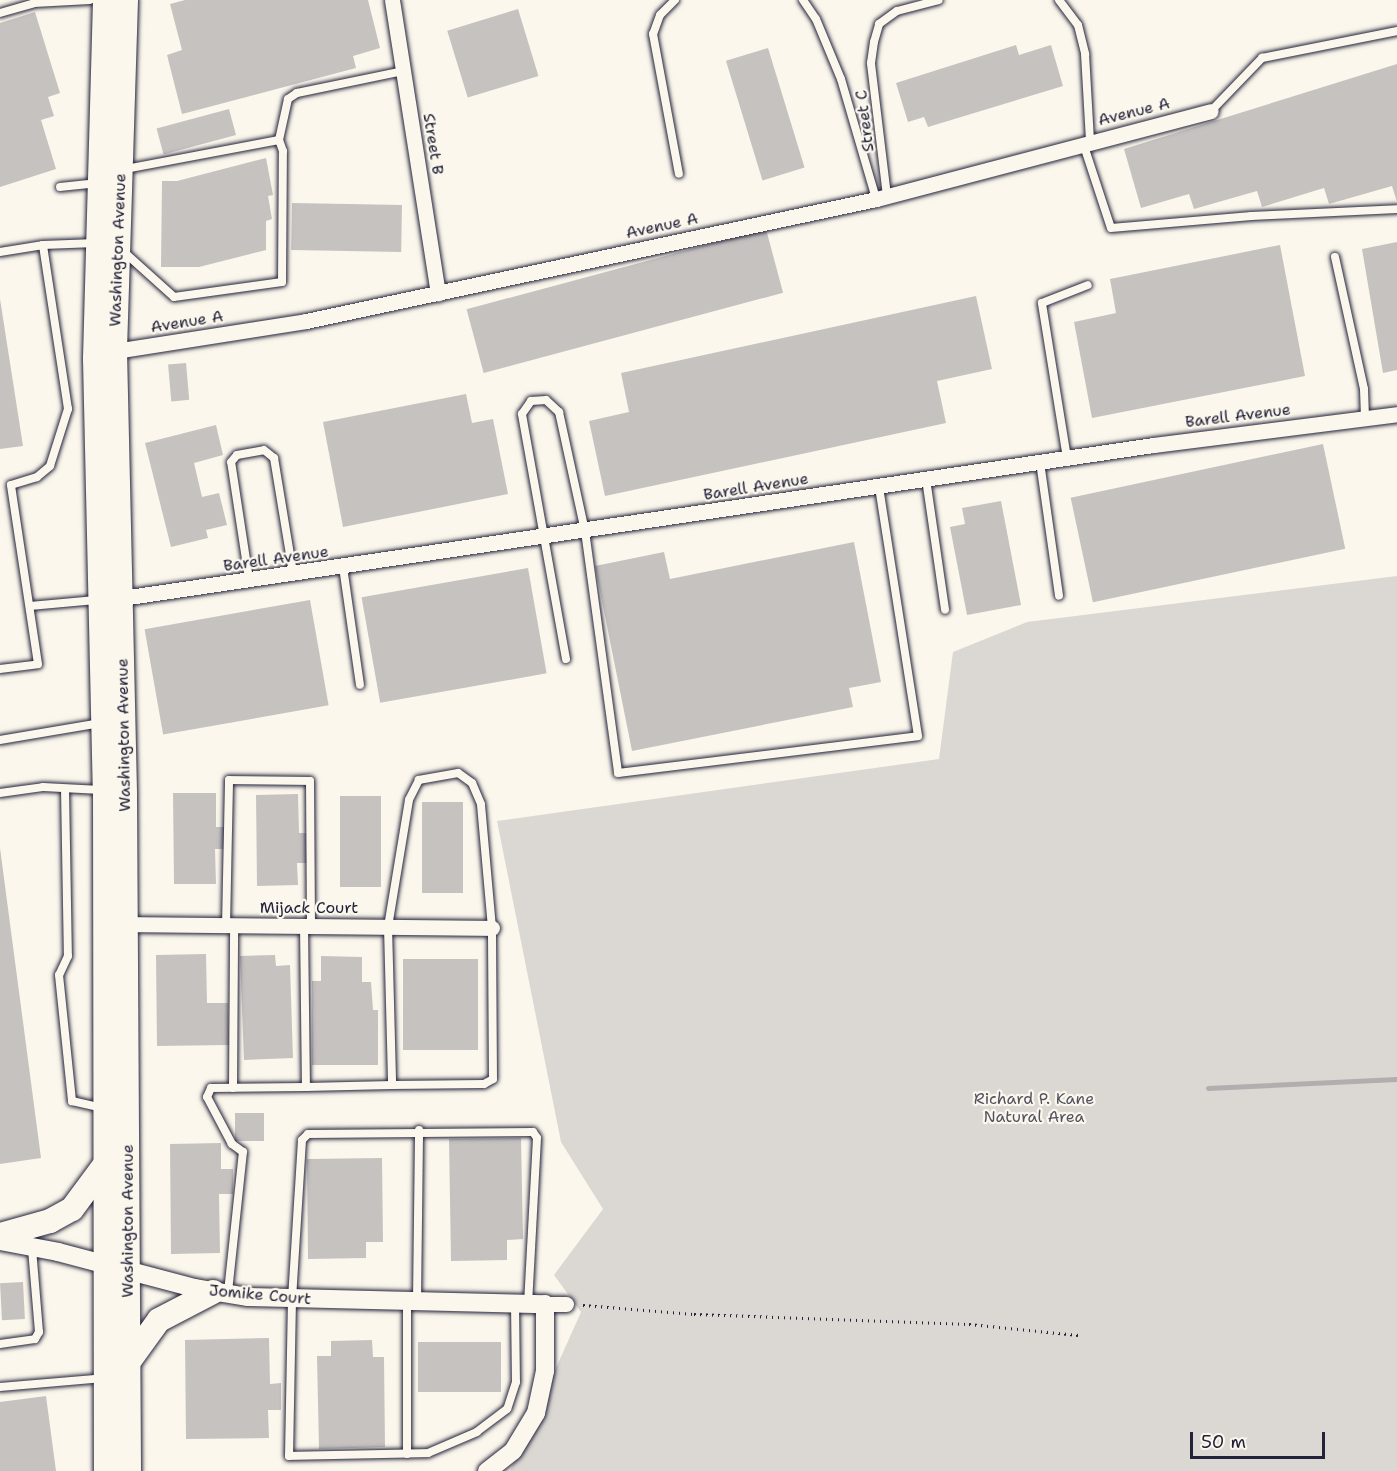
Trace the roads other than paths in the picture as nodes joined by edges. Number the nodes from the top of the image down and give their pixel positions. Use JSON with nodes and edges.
{"nodes":[{"id":1,"x":90,"y":0,"type":"edge"},
{"id":2,"x":105,"y":0,"type":"edge"},
{"id":3,"x":126,"y":0,"type":"edge"},
{"id":4,"x":392,"y":0,"type":"edge"},
{"id":5,"x":675,"y":0,"type":"edge"},
{"id":6,"x":803,"y":0,"type":"edge"},
{"id":7,"x":939,"y":0,"type":"edge"},
{"id":8,"x":1059,"y":0,"type":"edge"},
{"id":9,"x":0,"y":13,"type":"edge"},
{"id":10,"x":1397,"y":31,"type":"edge"},
{"id":11,"x":403,"y":71,"type":"junction"},
{"id":12,"x":1211,"y":111,"type":"joint"},
{"id":13,"x":279,"y":140,"type":"junction"},
{"id":14,"x":1087,"y":142,"type":"junction"},
{"id":15,"x":680,"y":174,"type":"dead end"},
{"id":16,"x":111,"y":176,"type":"junction"},
{"id":17,"x":60,"y":187,"type":"dead end"},
{"id":18,"x":882,"y":197,"type":"junction"},
{"id":19,"x":1397,"y":209,"type":"edge"},
{"id":20,"x":43,"y":245,"type":"junction"},
{"id":21,"x":109,"y":245,"type":"junction"},
{"id":22,"x":0,"y":252,"type":"edge"},
{"id":23,"x":1335,"y":257,"type":"dead end"},
{"id":24,"x":1088,"y":285,"type":"dead end"},
{"id":25,"x":438,"y":293,"type":"junction"},
{"id":26,"x":116,"y":351,"type":"junction"},
{"id":27,"x":1397,"y":414,"type":"edge"},
{"id":28,"x":1365,"y":418,"type":"junction"},
{"id":29,"x":1067,"y":458,"type":"junction"},
{"id":30,"x":1041,"y":462,"type":"junction"},
{"id":31,"x":926,"y":479,"type":"junction"},
{"id":32,"x":879,"y":486,"type":"junction"},
{"id":33,"x":585,"y":531,"type":"junction"},
{"id":34,"x":543,"y":537,"type":"junction"},
{"id":35,"x":343,"y":567,"type":"junction"},
{"id":36,"x":293,"y":574,"type":"junction"},
{"id":37,"x":249,"y":581,"type":"junction"},
{"id":38,"x":1059,"y":596,"type":"dead end"},
{"id":39,"x":111,"y":599,"type":"junction"},
{"id":40,"x":30,"y":606,"type":"junction"},
{"id":41,"x":945,"y":610,"type":"dead end"},
{"id":42,"x":566,"y":659,"type":"dead end"},
{"id":43,"x":0,"y":669,"type":"edge"},
{"id":44,"x":360,"y":685,"type":"dead end"},
{"id":45,"x":103,"y":722,"type":"junction"},
{"id":46,"x":0,"y":740,"type":"edge"},
{"id":47,"x":65,"y":789,"type":"junction"},
{"id":48,"x":105,"y":790,"type":"junction"},
{"id":49,"x":0,"y":793,"type":"edge"},
{"id":50,"x":125,"y":924,"type":"junction"},
{"id":51,"x":230,"y":926,"type":"junction"},
{"id":52,"x":307,"y":927,"type":"junction"},
{"id":53,"x":388,"y":927,"type":"junction"},
{"id":54,"x":492,"y":928,"type":"junction"},
{"id":55,"x":392,"y":1085,"type":"junction"},
{"id":56,"x":306,"y":1087,"type":"junction"},
{"id":57,"x":233,"y":1088,"type":"junction"},
{"id":58,"x":106,"y":1108,"type":"junction"},
{"id":59,"x":419,"y":1130,"type":"junction"},
{"id":60,"x":106,"y":1163,"type":"junction"},
{"id":61,"x":0,"y":1235,"type":"edge"},
{"id":62,"x":0,"y":1241,"type":"edge"},
{"id":63,"x":32,"y":1246,"type":"junction"},
{"id":64,"x":106,"y":1265,"type":"junction"},
{"id":65,"x":129,"y":1271,"type":"junction"},
{"id":66,"x":221,"y":1293,"type":"junction"},
{"id":67,"x":292,"y":1299,"type":"junction"},
{"id":68,"x":412,"y":1301,"type":"junction"},
{"id":69,"x":529,"y":1303,"type":"junction"},
{"id":70,"x":566,"y":1304,"type":"road end"},
{"id":71,"x":0,"y":1344,"type":"edge"},
{"id":72,"x":129,"y":1363,"type":"junction"},
{"id":73,"x":106,"y":1378,"type":"junction"},
{"id":74,"x":0,"y":1387,"type":"edge"},
{"id":75,"x":407,"y":1454,"type":"junction"},
{"id":76,"x":106,"y":1471,"type":"edge"},
{"id":77,"x":129,"y":1471,"type":"edge"},
{"id":78,"x":487,"y":1471,"type":"edge"}],
"edges":[{"from":1,"to":9,"type":"lane"},
{"from":2,"to":16,"type":"main road","name":"Washington Avenue"},
{"from":3,"to":16,"type":"main road","name":"Washington Avenue"},
{"from":4,"to":11,"type":"street","name":"Street B"},
{"from":5,"to":15,"type":"lane"},
{"from":6,"to":18,"type":"lane"},
{"from":7,"to":18,"type":"lane","name":"Street C"},
{"from":8,"to":14,"type":"lane"},
{"from":10,"to":12,"type":"lane"},
{"from":11,"to":13,"type":"lane"},
{"from":11,"to":25,"type":"street","name":"Street B"},
{"from":12,"to":14,"type":"street","name":"Avenue A"},
{"from":13,"to":16,"type":"lane"},
{"from":13,"to":21,"type":"lane"},
{"from":14,"to":18,"type":"street","name":"Avenue A"},
{"from":14,"to":19,"type":"lane"},
{"from":16,"to":17,"type":"lane"},
{"from":16,"to":21,"type":"main road","name":"Washington Avenue"},
{"from":18,"to":25,"type":"street","name":"Avenue A"},
{"from":20,"to":21,"type":"lane"},
{"from":20,"to":22,"type":"lane"},
{"from":20,"to":40,"type":"lane"},
{"from":21,"to":26,"type":"main road","name":"Washington Avenue"},
{"from":21,"to":39,"type":"main road","name":"Washington Avenue"},
{"from":23,"to":28,"type":"lane"},
{"from":24,"to":29,"type":"lane"},
{"from":25,"to":26,"type":"street","name":"Avenue A"},
{"from":26,"to":39,"type":"main road","name":"Washington Avenue"},
{"from":27,"to":28,"type":"street","name":"Barell Avenue"},
{"from":28,"to":29,"type":"street","name":"Barell Avenue"},
{"from":29,"to":30,"type":"street","name":"Barell Avenue"},
{"from":30,"to":31,"type":"street","name":"Barell Avenue"},
{"from":30,"to":38,"type":"lane"},
{"from":31,"to":32,"type":"street","name":"Barell Avenue"},
{"from":31,"to":41,"type":"lane"},
{"from":32,"to":33,"type":"street","name":"Barell Avenue"},
{"from":32,"to":33,"type":"lane"},
{"from":33,"to":34,"type":"street","name":"Barell Avenue"},
{"from":33,"to":34,"type":"lane"},
{"from":34,"to":35,"type":"street","name":"Barell Avenue"},
{"from":34,"to":42,"type":"lane"},
{"from":35,"to":36,"type":"street","name":"Barell Avenue"},
{"from":35,"to":44,"type":"lane"},
{"from":36,"to":37,"type":"street","name":"Barell Avenue"},
{"from":36,"to":37,"type":"lane"},
{"from":37,"to":39,"type":"street","name":"Barell Avenue"},
{"from":39,"to":40,"type":"lane"},
{"from":39,"to":45,"type":"main road","name":"Washington Avenue"},
{"from":39,"to":50,"type":"main road","name":"Washington Avenue"},
{"from":40,"to":43,"type":"lane"},
{"from":45,"to":46,"type":"lane"},
{"from":45,"to":48,"type":"main road","name":"Washington Avenue"},
{"from":47,"to":48,"type":"lane"},
{"from":47,"to":49,"type":"lane"},
{"from":47,"to":58,"type":"lane"},
{"from":48,"to":58,"type":"main road","name":"Washington Avenue"},
{"from":50,"to":51,"type":"street","name":"Mijack Court"},
{"from":50,"to":65,"type":"main road","name":"Washington Avenue"},
{"from":51,"to":52,"type":"street","name":"Mijack Court"},
{"from":51,"to":52,"type":"lane"},
{"from":51,"to":57,"type":"lane"},
{"from":52,"to":53,"type":"street","name":"Mijack Court"},
{"from":52,"to":56,"type":"lane"},
{"from":53,"to":54,"type":"street","name":"Mijack Court"},
{"from":53,"to":54,"type":"lane"},
{"from":53,"to":55,"type":"lane"},
{"from":54,"to":55,"type":"lane"},
{"from":55,"to":56,"type":"lane"},
{"from":56,"to":57,"type":"lane"},
{"from":57,"to":66,"type":"lane"},
{"from":58,"to":60,"type":"main road","name":"Washington Avenue"},
{"from":59,"to":67,"type":"lane"},
{"from":59,"to":68,"type":"lane"},
{"from":59,"to":69,"type":"lane"},
{"from":60,"to":61,"type":"main road"},
{"from":60,"to":64,"type":"main road","name":"Washington Avenue"},
{"from":62,"to":63,"type":"street","name":"Jomike Court"},
{"from":63,"to":64,"type":"street","name":"Jomike Court"},
{"from":63,"to":71,"type":"lane"},
{"from":64,"to":65,"type":"street","name":"Jomike Court"},
{"from":64,"to":73,"type":"main road","name":"Washington Avenue"},
{"from":65,"to":66,"type":"street","name":"Jomike Court"},
{"from":65,"to":72,"type":"main road","name":"Washington Avenue"},
{"from":66,"to":67,"type":"street","name":"Jomike Court"},
{"from":66,"to":72,"type":"main road"},
{"from":67,"to":68,"type":"street","name":"Jomike Court"},
{"from":67,"to":75,"type":"lane"},
{"from":68,"to":69,"type":"street","name":"Jomike Court"},
{"from":68,"to":75,"type":"lane"},
{"from":69,"to":70,"type":"street"},
{"from":69,"to":75,"type":"lane"},
{"from":69,"to":78,"type":"street"},
{"from":72,"to":77,"type":"main road","name":"Washington Avenue"},
{"from":73,"to":74,"type":"lane"},
{"from":73,"to":76,"type":"main road","name":"Washington Avenue"}]}
